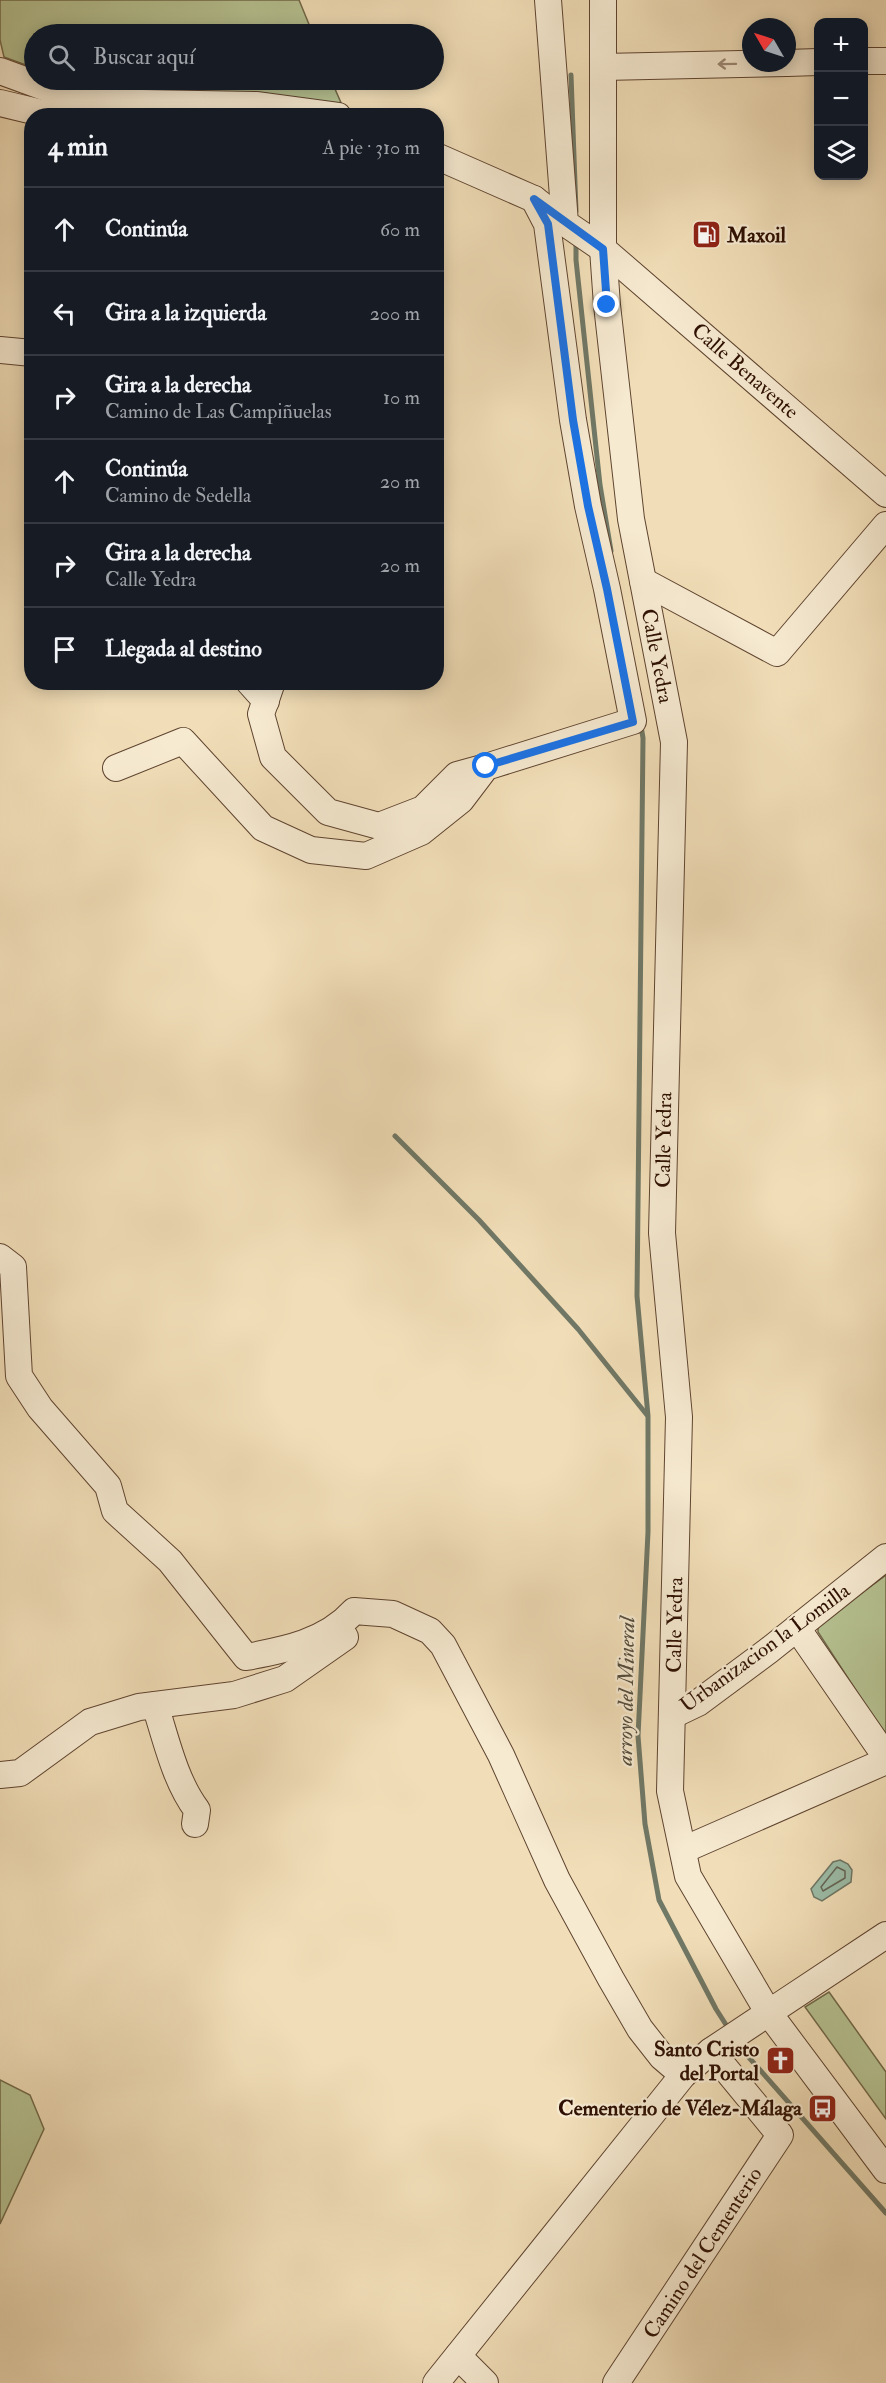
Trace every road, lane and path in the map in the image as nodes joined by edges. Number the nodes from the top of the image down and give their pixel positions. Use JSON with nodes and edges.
{"nodes":[{"id":1,"x":548,"y":0,"type":"edge"},
{"id":2,"x":603,"y":0,"type":"edge"},
{"id":3,"x":868,"y":61,"type":"edge"},
{"id":4,"x":886,"y":61,"type":"edge"},
{"id":5,"x":814,"y":62,"type":"edge"},
{"id":6,"x":796,"y":63,"type":"edge"},
{"id":7,"x":742,"y":64,"type":"edge"},
{"id":8,"x":603,"y":67,"type":"junction"},
{"id":9,"x":0,"y":71,"type":"edge"},
{"id":10,"x":24,"y":83,"type":"edge"},
{"id":11,"x":37,"y":90,"type":"edge"},
{"id":12,"x":0,"y":103,"type":"edge"},
{"id":13,"x":71,"y":107,"type":"edge"},
{"id":14,"x":278,"y":108,"type":"edge"},
{"id":15,"x":24,"y":109,"type":"edge"},
{"id":16,"x":444,"y":160,"type":"edge"},
{"id":17,"x":534,"y":199,"type":"junction"},
{"id":18,"x":565,"y":223,"type":"junction"},
{"id":19,"x":603,"y":249,"type":"junction"},
{"id":20,"x":0,"y":350,"type":"edge"},
{"id":21,"x":24,"y":352,"type":"edge"},
{"id":22,"x":886,"y":494,"type":"edge"},
{"id":23,"x":886,"y":525,"type":"edge"},
{"id":24,"x":643,"y":581,"type":"junction"},
{"id":25,"x":262,"y":690,"type":"edge"},
{"id":26,"x":486,"y":766,"type":"junction"},
{"id":27,"x":116,"y":768,"type":"dead end"},
{"id":28,"x":0,"y":1257,"type":"edge"},
{"id":29,"x":886,"y":1557,"type":"edge"},
{"id":30,"x":372,"y":1612,"type":"junction"},
{"id":31,"x":797,"y":1628,"type":"junction"},
{"id":32,"x":155,"y":1705,"type":"junction"},
{"id":33,"x":673,"y":1715,"type":"junction"},
{"id":34,"x":886,"y":1759,"type":"edge"},
{"id":35,"x":0,"y":1775,"type":"edge"},
{"id":36,"x":195,"y":1824,"type":"dead end"},
{"id":37,"x":682,"y":1850,"type":"junction"},
{"id":38,"x":886,"y":1935,"type":"edge"},
{"id":39,"x":768,"y":2012,"type":"junction"},
{"id":40,"x":711,"y":2051,"type":"junction"},
{"id":41,"x":683,"y":2075,"type":"junction"},
{"id":42,"x":775,"y":2129,"type":"junction"},
{"id":43,"x":886,"y":2170,"type":"edge"},
{"id":44,"x":458,"y":2356,"type":"junction"},
{"id":45,"x":436,"y":2383,"type":"edge"},
{"id":46,"x":485,"y":2383,"type":"edge"},
{"id":47,"x":600,"y":2383,"type":"edge"},
{"id":48,"x":616,"y":2383,"type":"edge"}],
"edges":[{"from":1,"to":18,"type":"street"},
{"from":2,"to":8,"type":"street","name":"Calle Yedra"},
{"from":3,"to":4,"type":"street"},
{"from":5,"to":6,"type":"street"},
{"from":7,"to":8,"type":"street","one_way":true},
{"from":8,"to":19,"type":"street","name":"Calle Yedra"},
{"from":9,"to":10,"type":"street"},
{"from":11,"to":13,"type":"street"},
{"from":12,"to":15,"type":"street"},
{"from":13,"to":14,"type":"street"},
{"from":16,"to":17,"type":"street","name":"Calle Benavente"},
{"from":17,"to":18,"type":"street","name":"Calle Benavente"},
{"from":17,"to":26,"type":"street"},
{"from":18,"to":19,"type":"street","name":"Calle Benavente"},
{"from":19,"to":22,"type":"street","name":"Calle Benavente"},
{"from":19,"to":24,"type":"street","name":"Calle Yedra"},
{"from":20,"to":21,"type":"street"},
{"from":23,"to":24,"type":"street"},
{"from":24,"to":33,"type":"street","name":"Calle Yedra"},
{"from":25,"to":26,"type":"street"},
{"from":26,"to":27,"type":"street"},
{"from":28,"to":30,"type":"street"},
{"from":29,"to":31,"type":"street","name":"Urbanizacion la Lomilla"},
{"from":30,"to":32,"type":"street"},
{"from":30,"to":41,"type":"street"},
{"from":31,"to":33,"type":"street","name":"Urbanizacion la Lomilla"},
{"from":31,"to":34,"type":"street"},
{"from":32,"to":35,"type":"street"},
{"from":32,"to":36,"type":"street"},
{"from":33,"to":37,"type":"street","name":"Calle Yedra"},
{"from":34,"to":37,"type":"street"},
{"from":37,"to":39,"type":"street","name":"Calle Yedra"},
{"from":38,"to":39,"type":"street"},
{"from":39,"to":40,"type":"street"},
{"from":39,"to":43,"type":"street","name":"Calle Yedra"},
{"from":40,"to":41,"type":"street"},
{"from":40,"to":42,"type":"street"},
{"from":41,"to":44,"type":"street"},
{"from":42,"to":47,"type":"street","name":"Camino del Cementerio"},
{"from":42,"to":48,"type":"street","name":"Camino del Cementerio"},
{"from":44,"to":45,"type":"street"},
{"from":44,"to":46,"type":"street"}]}
